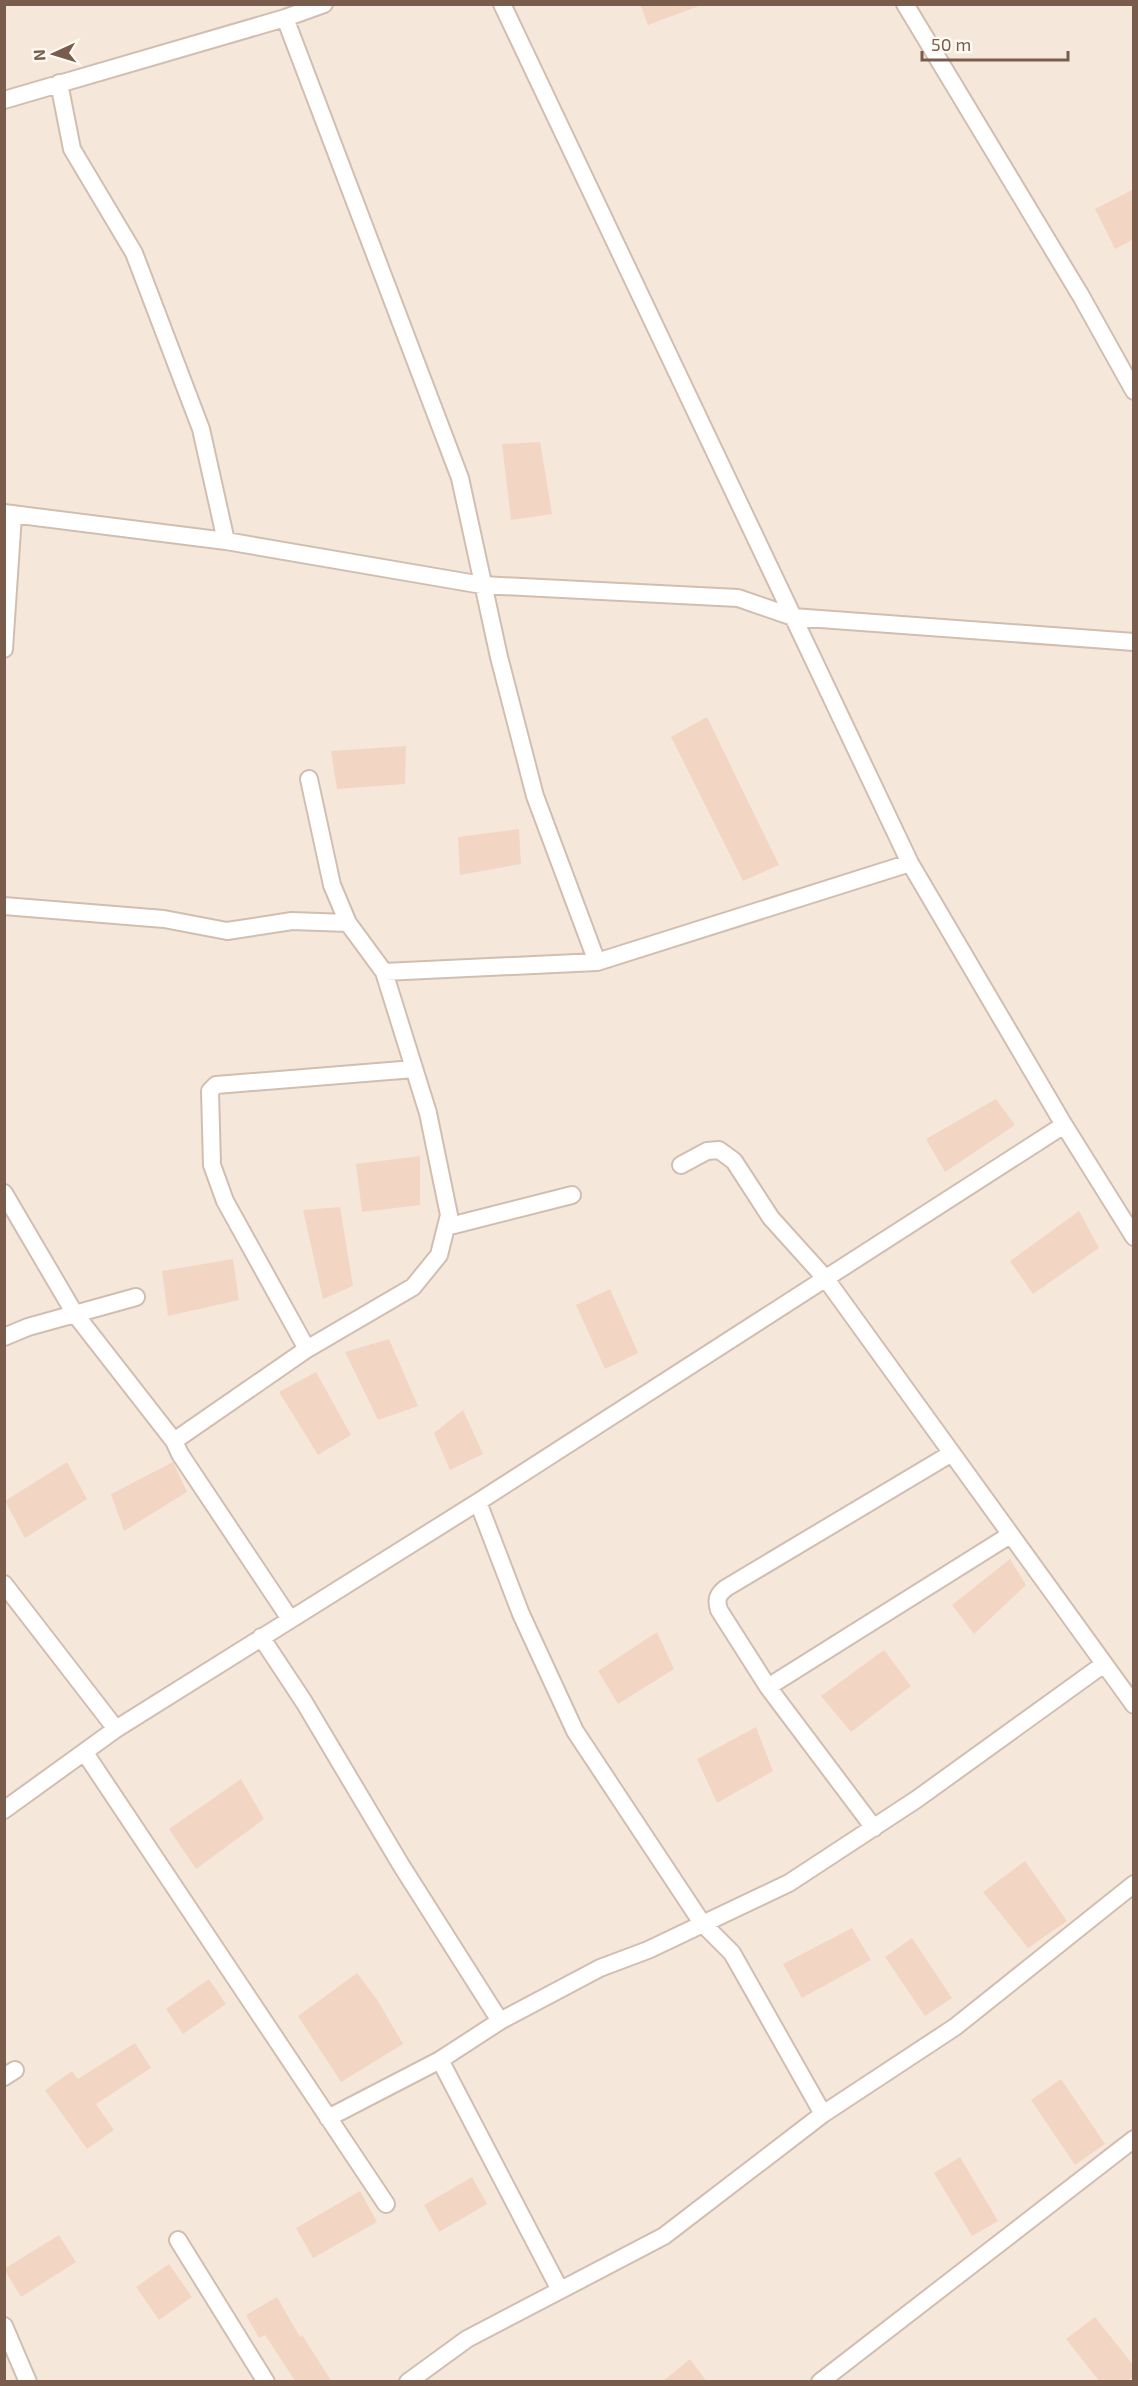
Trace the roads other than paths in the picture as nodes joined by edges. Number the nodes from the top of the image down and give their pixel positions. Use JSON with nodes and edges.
{"nodes":[{"id":1,"x":324,"y":4,"type":"edge"},
{"id":2,"x":502,"y":4,"type":"edge"},
{"id":3,"x":905,"y":4,"type":"edge"},
{"id":4,"x":285,"y":18,"type":"junction"},
{"id":5,"x":59,"y":83,"type":"junction"},
{"id":6,"x":4,"y":100,"type":"edge"},
{"id":7,"x":1134,"y":392,"type":"edge"},
{"id":8,"x":9,"y":514,"type":"edge"},
{"id":9,"x":226,"y":542,"type":"junction"},
{"id":10,"x":482,"y":585,"type":"junction"},
{"id":11,"x":793,"y":617,"type":"junction"},
{"id":12,"x":1134,"y":642,"type":"edge"},
{"id":13,"x":4,"y":649,"type":"edge"},
{"id":14,"x":309,"y":778,"type":"dead end"},
{"id":15,"x":910,"y":863,"type":"junction"},
{"id":16,"x":4,"y":906,"type":"edge"},
{"id":17,"x":348,"y":923,"type":"junction"},
{"id":18,"x":597,"y":962,"type":"junction"},
{"id":19,"x":384,"y":972,"type":"junction"},
{"id":20,"x":414,"y":1069,"type":"junction"},
{"id":21,"x":1064,"y":1125,"type":"junction"},
{"id":22,"x":681,"y":1165,"type":"dead end"},
{"id":23,"x":4,"y":1192,"type":"edge"},
{"id":24,"x":572,"y":1196,"type":"dead end"},
{"id":25,"x":446,"y":1227,"type":"junction"},
{"id":26,"x":1134,"y":1237,"type":"edge"},
{"id":27,"x":826,"y":1279,"type":"junction"},
{"id":28,"x":136,"y":1297,"type":"dead end"},
{"id":29,"x":75,"y":1314,"type":"junction"},
{"id":30,"x":4,"y":1337,"type":"edge"},
{"id":31,"x":307,"y":1349,"type":"junction"},
{"id":32,"x":174,"y":1441,"type":"junction"},
{"id":33,"x":952,"y":1453,"type":"junction"},
{"id":34,"x":478,"y":1502,"type":"junction"},
{"id":35,"x":1010,"y":1534,"type":"junction"},
{"id":36,"x":4,"y":1584,"type":"edge"},
{"id":37,"x":290,"y":1618,"type":"junction"},
{"id":38,"x":261,"y":1637,"type":"junction"},
{"id":39,"x":1104,"y":1664,"type":"junction"},
{"id":40,"x":768,"y":1687,"type":"junction"},
{"id":41,"x":1134,"y":1705,"type":"edge"},
{"id":42,"x":116,"y":1728,"type":"junction"},
{"id":43,"x":85,"y":1753,"type":"junction"},
{"id":44,"x":4,"y":1810,"type":"edge"},
{"id":45,"x":874,"y":1828,"type":"junction"},
{"id":46,"x":1134,"y":1884,"type":"edge"},
{"id":47,"x":702,"y":1923,"type":"junction"},
{"id":48,"x":500,"y":2021,"type":"junction"},
{"id":49,"x":440,"y":2060,"type":"junction"},
{"id":50,"x":823,"y":2114,"type":"junction"},
{"id":51,"x":328,"y":2118,"type":"junction"},
{"id":52,"x":1134,"y":2139,"type":"edge"},
{"id":53,"x":386,"y":2204,"type":"dead end"},
{"id":54,"x":178,"y":2240,"type":"dead end"},
{"id":55,"x":560,"y":2290,"type":"junction"},
{"id":56,"x":4,"y":2326,"type":"edge"},
{"id":57,"x":28,"y":2382,"type":"edge"},
{"id":58,"x":266,"y":2382,"type":"edge"},
{"id":59,"x":408,"y":2382,"type":"edge"},
{"id":60,"x":820,"y":2382,"type":"edge"}],
"edges":[{"from":1,"to":4,"type":"street"},
{"from":2,"to":11,"type":"street"},
{"from":3,"to":7,"type":"street"},
{"from":4,"to":5,"type":"street"},
{"from":4,"to":10,"type":"street"},
{"from":5,"to":6,"type":"street"},
{"from":5,"to":9,"type":"street"},
{"from":8,"to":9,"type":"street"},
{"from":8,"to":13,"type":"street"},
{"from":9,"to":10,"type":"street"},
{"from":10,"to":11,"type":"street"},
{"from":10,"to":18,"type":"street"},
{"from":11,"to":12,"type":"street"},
{"from":11,"to":15,"type":"street"},
{"from":14,"to":17,"type":"street"},
{"from":15,"to":18,"type":"street"},
{"from":15,"to":21,"type":"street"},
{"from":16,"to":17,"type":"street"},
{"from":17,"to":19,"type":"street"},
{"from":18,"to":19,"type":"street"},
{"from":19,"to":20,"type":"street"},
{"from":20,"to":25,"type":"street"},
{"from":20,"to":31,"type":"street"},
{"from":21,"to":26,"type":"street"},
{"from":21,"to":27,"type":"street"},
{"from":22,"to":27,"type":"street"},
{"from":23,"to":29,"type":"street"},
{"from":24,"to":25,"type":"street"},
{"from":25,"to":31,"type":"street"},
{"from":27,"to":33,"type":"street"},
{"from":27,"to":34,"type":"street"},
{"from":28,"to":29,"type":"street"},
{"from":29,"to":30,"type":"street"},
{"from":29,"to":32,"type":"street"},
{"from":31,"to":32,"type":"street"},
{"from":32,"to":37,"type":"street"},
{"from":33,"to":35,"type":"street"},
{"from":33,"to":40,"type":"street"},
{"from":34,"to":37,"type":"street"},
{"from":34,"to":47,"type":"street"},
{"from":35,"to":39,"type":"street"},
{"from":35,"to":40,"type":"street"},
{"from":36,"to":42,"type":"street"},
{"from":37,"to":38,"type":"street"},
{"from":38,"to":42,"type":"street"},
{"from":38,"to":48,"type":"street"},
{"from":39,"to":41,"type":"street"},
{"from":39,"to":45,"type":"street"},
{"from":40,"to":45,"type":"street"},
{"from":42,"to":43,"type":"street"},
{"from":43,"to":44,"type":"street"},
{"from":43,"to":51,"type":"street"},
{"from":45,"to":47,"type":"street"},
{"from":46,"to":50,"type":"street"},
{"from":47,"to":48,"type":"street"},
{"from":47,"to":50,"type":"street"},
{"from":48,"to":49,"type":"street"},
{"from":49,"to":51,"type":"street"},
{"from":49,"to":55,"type":"street"},
{"from":50,"to":55,"type":"street"},
{"from":51,"to":53,"type":"street"},
{"from":52,"to":60,"type":"street"},
{"from":54,"to":58,"type":"street"},
{"from":55,"to":59,"type":"street"},
{"from":56,"to":57,"type":"street"}]}
